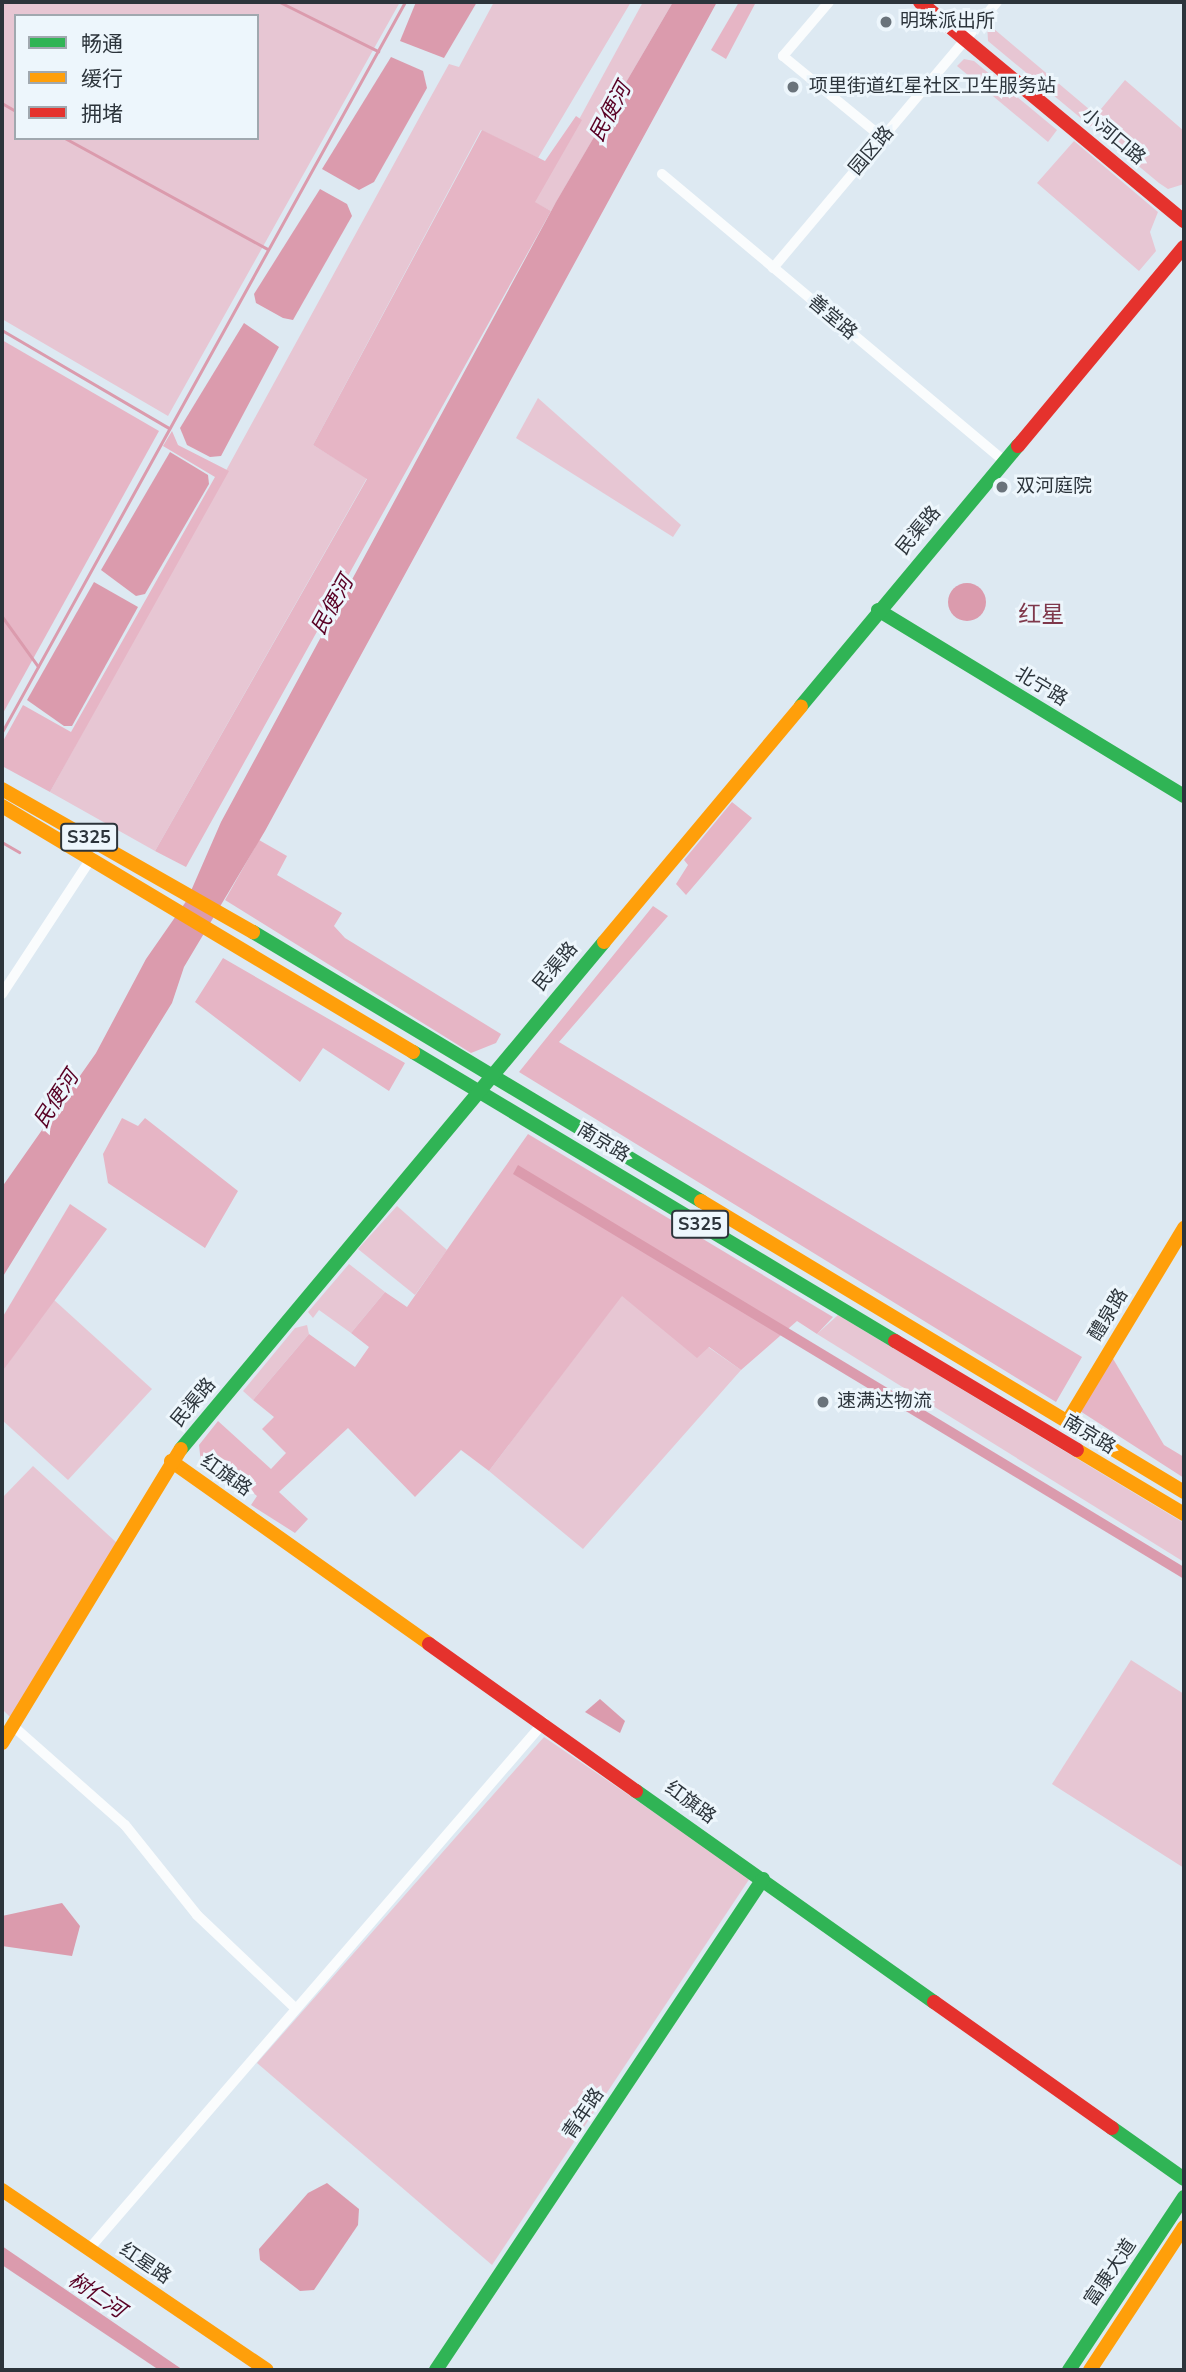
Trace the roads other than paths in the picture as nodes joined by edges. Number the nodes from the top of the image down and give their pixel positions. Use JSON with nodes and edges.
{"nodes":[{"id":1,"x":829,"y":2,"type":"edge"},
{"id":2,"x":920,"y":2,"type":"edge"},
{"id":3,"x":997,"y":2,"type":"edge"},
{"id":4,"x":965,"y":40,"type":"junction"},
{"id":5,"x":883,"y":138,"type":"junction"},
{"id":6,"x":662,"y":174,"type":"dead end"},
{"id":7,"x":1184,"y":221,"type":"edge"},
{"id":8,"x":1184,"y":247,"type":"edge"},
{"id":9,"x":773,"y":268,"type":"junction"},
{"id":10,"x":1004,"y":461,"type":"junction"},
{"id":11,"x":878,"y":610,"type":"junction"},
{"id":12,"x":2,"y":789,"type":"edge"},
{"id":13,"x":1184,"y":796,"type":"edge"},
{"id":14,"x":2,"y":806,"type":"edge"},
{"id":15,"x":92,"y":856,"type":"junction"},
{"id":16,"x":2,"y":994,"type":"edge"},
{"id":17,"x":491,"y":1076,"type":"junction"},
{"id":18,"x":479,"y":1091,"type":"junction"},
{"id":19,"x":1184,"y":1228,"type":"edge"},
{"id":20,"x":1067,"y":1422,"type":"junction"},
{"id":21,"x":171,"y":1461,"type":"junction"},
{"id":22,"x":1184,"y":1492,"type":"edge"},
{"id":23,"x":1184,"y":1514,"type":"edge"},
{"id":24,"x":544,"y":1722,"type":"junction"},
{"id":25,"x":13,"y":1726,"type":"junction"},
{"id":26,"x":2,"y":1743,"type":"edge"},
{"id":27,"x":763,"y":1879,"type":"junction"},
{"id":28,"x":295,"y":2008,"type":"junction"},
{"id":29,"x":1184,"y":2179,"type":"edge"},
{"id":30,"x":2,"y":2190,"type":"edge"},
{"id":31,"x":1184,"y":2197,"type":"edge"},
{"id":32,"x":1184,"y":2227,"type":"edge"},
{"id":33,"x":89,"y":2249,"type":"junction"},
{"id":34,"x":267,"y":2370,"type":"edge"},
{"id":35,"x":436,"y":2370,"type":"edge"},
{"id":36,"x":1069,"y":2370,"type":"edge"},
{"id":37,"x":1090,"y":2370,"type":"edge"}],
"edges":[{"from":1,"to":5,"type":"street"},
{"from":2,"to":4,"type":"street","name":"小河口路"},
{"from":3,"to":4,"type":"street","name":"园区路"},
{"from":4,"to":5,"type":"street","name":"园区路"},
{"from":4,"to":7,"type":"street","name":"小河口路"},
{"from":5,"to":9,"type":"street","name":"园区路"},
{"from":6,"to":9,"type":"street","name":"善堂路"},
{"from":8,"to":10,"type":"street","name":"民渠路"},
{"from":9,"to":10,"type":"street","name":"善堂路"},
{"from":10,"to":11,"type":"street","name":"民渠路"},
{"from":11,"to":13,"type":"street","name":"北宁路"},
{"from":11,"to":17,"type":"street","name":"民渠路"},
{"from":12,"to":17,"type":"street","name":"南京路","number":"S325"},
{"from":14,"to":15,"type":"street","name":"南京路","number":"S325"},
{"from":15,"to":16,"type":"street"},
{"from":15,"to":18,"type":"street","name":"南京路","number":"S325"},
{"from":17,"to":18,"type":"street","name":"民渠路"},
{"from":17,"to":20,"type":"street","name":"南京路","number":"S325"},
{"from":18,"to":21,"type":"street","name":"民渠路"},
{"from":18,"to":23,"type":"street","name":"南京路","number":"S325"},
{"from":19,"to":20,"type":"street","name":"醴泉路"},
{"from":20,"to":22,"type":"street","name":"南京路","number":"S325"},
{"from":21,"to":24,"type":"street","name":"红旗路"},
{"from":21,"to":25,"type":"street","name":"民渠路"},
{"from":24,"to":27,"type":"street","name":"红旗路"},
{"from":24,"to":28,"type":"street"},
{"from":25,"to":26,"type":"street","name":"民渠路"},
{"from":25,"to":28,"type":"street"},
{"from":27,"to":29,"type":"street","name":"红旗路"},
{"from":27,"to":35,"type":"street","name":"青年路"},
{"from":28,"to":33,"type":"street"},
{"from":30,"to":33,"type":"street","name":"红星路"},
{"from":31,"to":36,"type":"street","name":"富康大道"},
{"from":32,"to":37,"type":"street","name":"富康大道"},
{"from":33,"to":34,"type":"street","name":"红星路"}]}
